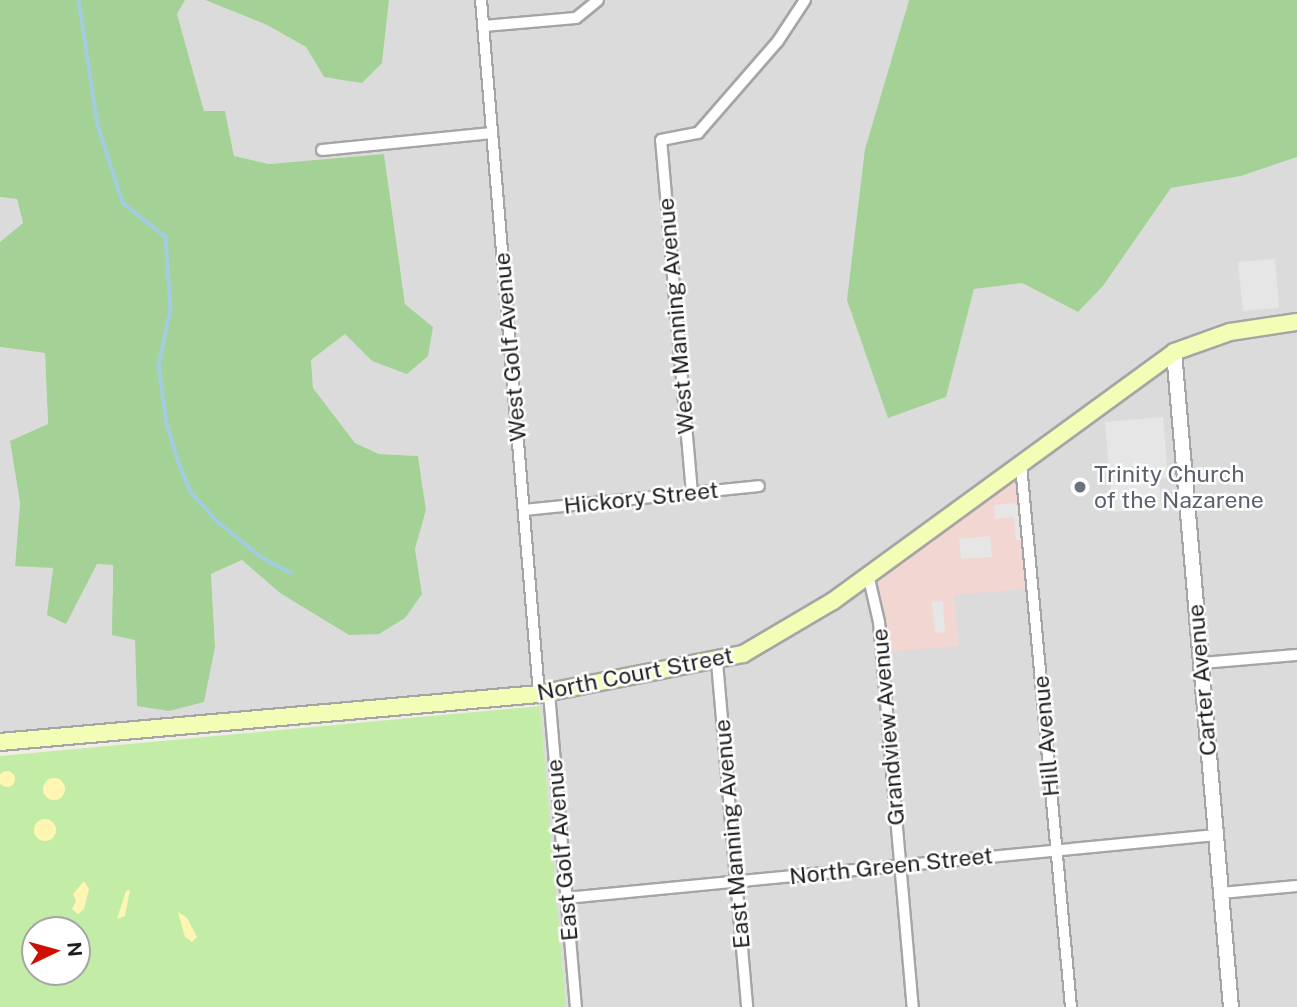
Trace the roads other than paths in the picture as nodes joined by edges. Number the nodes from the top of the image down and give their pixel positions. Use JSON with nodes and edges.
{"nodes":[{"id":1,"x":481,"y":0,"type":"edge"},
{"id":2,"x":598,"y":0,"type":"edge"},
{"id":3,"x":805,"y":0,"type":"edge"},
{"id":4,"x":484,"y":26,"type":"junction"},
{"id":5,"x":492,"y":133,"type":"junction"},
{"id":6,"x":322,"y":150,"type":"dead end"},
{"id":7,"x":1297,"y":322,"type":"edge"},
{"id":8,"x":1174,"y":352,"type":"junction"},
{"id":9,"x":1021,"y":464,"type":"junction"},
{"id":10,"x":759,"y":486,"type":"dead end"},
{"id":11,"x":692,"y":493,"type":"junction"},
{"id":12,"x":524,"y":510,"type":"junction"},
{"id":13,"x":868,"y":574,"type":"junction"},
{"id":14,"x":1297,"y":655,"type":"edge"},
{"id":15,"x":716,"y":662,"type":"junction"},
{"id":16,"x":1201,"y":663,"type":"junction"},
{"id":17,"x":544,"y":694,"type":"junction"},
{"id":18,"x":0,"y":743,"type":"edge"},
{"id":19,"x":1216,"y":835,"type":"junction"},
{"id":20,"x":1056,"y":850,"type":"junction"},
{"id":21,"x":901,"y":866,"type":"junction"},
{"id":22,"x":736,"y":882,"type":"junction"},
{"id":23,"x":1297,"y":886,"type":"edge"},
{"id":24,"x":1221,"y":893,"type":"junction"},
{"id":25,"x":566,"y":898,"type":"junction"},
{"id":26,"x":576,"y":1007,"type":"edge"},
{"id":27,"x":747,"y":1007,"type":"edge"},
{"id":28,"x":913,"y":1007,"type":"edge"},
{"id":29,"x":1070,"y":1007,"type":"edge"},
{"id":30,"x":1231,"y":1007,"type":"edge"}],
"edges":[{"from":1,"to":4,"type":"street","name":"West Golf Avenue"},
{"from":2,"to":4,"type":"street"},
{"from":3,"to":11,"type":"street","name":"West Manning Avenue"},
{"from":4,"to":5,"type":"street","name":"West Golf Avenue"},
{"from":5,"to":6,"type":"street"},
{"from":5,"to":12,"type":"street","name":"West Golf Avenue"},
{"from":7,"to":8,"type":"main road","name":"North Court Street"},
{"from":8,"to":9,"type":"main road","name":"North Court Street"},
{"from":8,"to":16,"type":"street","name":"Carter Avenue"},
{"from":9,"to":13,"type":"main road","name":"North Court Street"},
{"from":9,"to":20,"type":"street","name":"Hill Avenue"},
{"from":10,"to":11,"type":"street","name":"Hickory Street"},
{"from":11,"to":12,"type":"street","name":"Hickory Street"},
{"from":12,"to":17,"type":"street","name":"West Golf Avenue"},
{"from":13,"to":15,"type":"main road","name":"North Court Street"},
{"from":13,"to":21,"type":"street","name":"Grandview Avenue"},
{"from":14,"to":16,"type":"street"},
{"from":15,"to":17,"type":"main road","name":"North Court Street"},
{"from":15,"to":22,"type":"street","name":"East Manning Avenue"},
{"from":16,"to":19,"type":"street","name":"Carter Avenue"},
{"from":17,"to":18,"type":"main road","name":"North Court Street"},
{"from":17,"to":25,"type":"street","name":"East Golf Avenue"},
{"from":19,"to":20,"type":"street","name":"North Green Street"},
{"from":19,"to":24,"type":"street","name":"Carter Avenue"},
{"from":20,"to":21,"type":"street","name":"North Green Street"},
{"from":20,"to":29,"type":"street","name":"Hill Avenue"},
{"from":21,"to":22,"type":"street","name":"North Green Street"},
{"from":21,"to":28,"type":"street","name":"Grandview Avenue"},
{"from":22,"to":25,"type":"street","name":"North Green Street"},
{"from":22,"to":27,"type":"street","name":"East Manning Avenue"},
{"from":23,"to":24,"type":"street"},
{"from":24,"to":30,"type":"street","name":"Carter Avenue"},
{"from":25,"to":26,"type":"street","name":"East Golf Avenue"}]}
